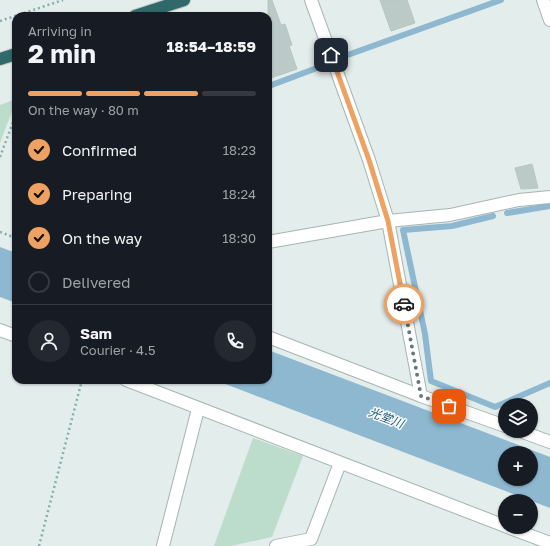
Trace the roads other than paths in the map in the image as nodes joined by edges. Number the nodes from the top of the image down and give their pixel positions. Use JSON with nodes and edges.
{"nodes":[{"id":1,"x":184,"y":0,"type":"edge"},
{"id":2,"x":311,"y":0,"type":"edge"},
{"id":3,"x":543,"y":0,"type":"edge"},
{"id":4,"x":172,"y":2,"type":"edge"},
{"id":5,"x":146,"y":12,"type":"edge"},
{"id":6,"x":550,"y":20,"type":"edge"},
{"id":7,"x":12,"y":55,"type":"edge"},
{"id":8,"x":0,"y":59,"type":"edge"},
{"id":9,"x":550,"y":197,"type":"edge"},
{"id":10,"x":388,"y":221,"type":"junction"},
{"id":11,"x":272,"y":241,"type":"edge"},
{"id":12,"x":0,"y":330,"type":"edge"},
{"id":13,"x":12,"y":334,"type":"edge"},
{"id":14,"x":272,"y":339,"type":"edge"},
{"id":15,"x":136,"y":384,"type":"edge"},
{"id":16,"x":421,"y":396,"type":"junction"},
{"id":17,"x":198,"y":409,"type":"junction"},
{"id":18,"x":498,"y":424,"type":"edge"},
{"id":19,"x":538,"y":438,"type":"edge"},
{"id":20,"x":550,"y":442,"type":"edge"},
{"id":21,"x":340,"y":463,"type":"junction"},
{"id":22,"x":498,"y":524,"type":"edge"},
{"id":23,"x":524,"y":534,"type":"edge"},
{"id":24,"x":548,"y":543,"type":"edge"},
{"id":25,"x":163,"y":546,"type":"edge"},
{"id":26,"x":276,"y":546,"type":"edge"}],
"edges":[{"from":1,"to":4,"type":"highway"},
{"from":2,"to":10,"type":"street"},
{"from":3,"to":6,"type":"street"},
{"from":4,"to":5,"type":"highway"},
{"from":7,"to":8,"type":"highway"},
{"from":9,"to":10,"type":"street"},
{"from":10,"to":11,"type":"street"},
{"from":10,"to":16,"type":"street"},
{"from":12,"to":13,"type":"street"},
{"from":14,"to":16,"type":"street"},
{"from":15,"to":17,"type":"street"},
{"from":16,"to":18,"type":"street"},
{"from":17,"to":21,"type":"street"},
{"from":17,"to":25,"type":"street"},
{"from":19,"to":20,"type":"street"},
{"from":21,"to":22,"type":"street"},
{"from":21,"to":26,"type":"street"},
{"from":23,"to":24,"type":"street"}]}
